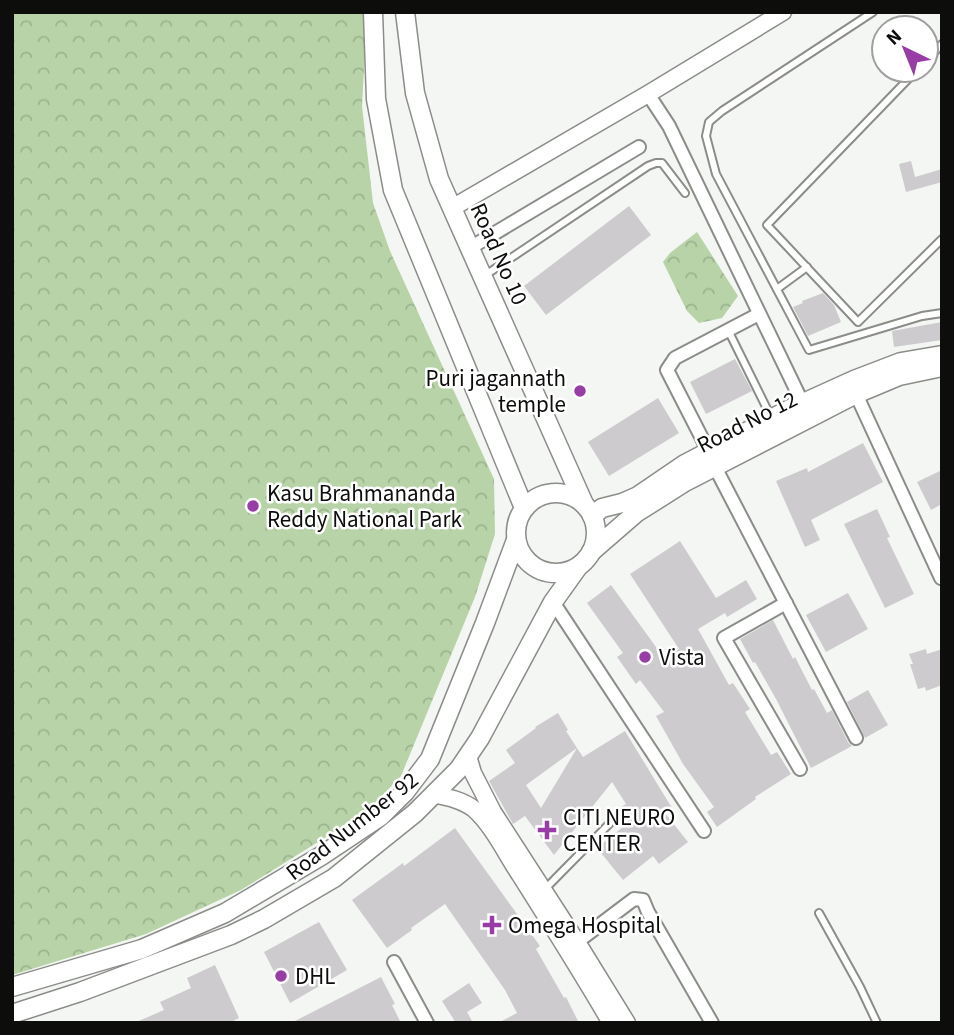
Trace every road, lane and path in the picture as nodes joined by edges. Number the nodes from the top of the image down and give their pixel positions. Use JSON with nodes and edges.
{"nodes":[{"id":1,"x":373,"y":12,"type":"edge"},
{"id":2,"x":405,"y":12,"type":"edge"},
{"id":3,"x":783,"y":12,"type":"edge"},
{"id":4,"x":873,"y":12,"type":"edge"},
{"id":5,"x":903,"y":84,"type":"edge"},
{"id":6,"x":648,"y":94,"type":"junction"},
{"id":7,"x":639,"y":147,"type":"dead end"},
{"id":8,"x":685,"y":193,"type":"dead end"},
{"id":9,"x":452,"y":208,"type":"junction"},
{"id":10,"x":942,"y":239,"type":"edge"},
{"id":11,"x":470,"y":248,"type":"junction"},
{"id":12,"x":807,"y":267,"type":"junction"},
{"id":13,"x":483,"y":277,"type":"junction"},
{"id":14,"x":777,"y":289,"type":"junction"},
{"id":15,"x":942,"y":313,"type":"edge"},
{"id":16,"x":759,"y":314,"type":"junction"},
{"id":17,"x":728,"y":330,"type":"junction"},
{"id":18,"x":942,"y":355,"type":"edge"},
{"id":19,"x":942,"y":368,"type":"edge"},
{"id":20,"x":856,"y":394,"type":"junction"},
{"id":21,"x":803,"y":404,"type":"junction"},
{"id":22,"x":772,"y":419,"type":"junction"},
{"id":23,"x":712,"y":459,"type":"junction"},
{"id":24,"x":524,"y":508,"type":"junction"},
{"id":25,"x":588,"y":510,"type":"junction"},
{"id":26,"x":516,"y":540,"type":"junction"},
{"id":27,"x":591,"y":552,"type":"junction"},
{"id":28,"x":578,"y":566,"type":"junction"},
{"id":29,"x":941,"y":578,"type":"edge"},
{"id":30,"x":553,"y":602,"type":"junction"},
{"id":31,"x":786,"y":603,"type":"junction"},
{"id":32,"x":856,"y":738,"type":"dead end"},
{"id":33,"x":468,"y":756,"type":"junction"},
{"id":34,"x":800,"y":769,"type":"dead end"},
{"id":35,"x":433,"y":794,"type":"junction"},
{"id":36,"x":612,"y":821,"type":"dead end"},
{"id":37,"x":704,"y":831,"type":"dead end"},
{"id":38,"x":321,"y":856,"type":"junction"},
{"id":39,"x":334,"y":878,"type":"junction"},
{"id":40,"x":544,"y":891,"type":"junction"},
{"id":41,"x":819,"y":913,"type":"dead end"},
{"id":42,"x":577,"y":942,"type":"junction"},
{"id":43,"x":394,"y":962,"type":"dead end"},
{"id":44,"x":74,"y":969,"type":"junction"},
{"id":45,"x":12,"y":987,"type":"edge"},
{"id":46,"x":80,"y":992,"type":"junction"},
{"id":47,"x":12,"y":1014,"type":"edge"},
{"id":48,"x":427,"y":1023,"type":"edge"},
{"id":49,"x":611,"y":1023,"type":"edge"},
{"id":50,"x":627,"y":1023,"type":"edge"},
{"id":51,"x":712,"y":1023,"type":"edge"},
{"id":52,"x":877,"y":1023,"type":"edge"}],
"edges":[{"from":1,"to":24,"type":"main road"},
{"from":2,"to":9,"type":"main road","name":"Road No 10"},
{"from":3,"to":6,"type":"street"},
{"from":4,"to":14,"type":"lane"},
{"from":5,"to":12,"type":"lane"},
{"from":6,"to":9,"type":"street"},
{"from":6,"to":16,"type":"street"},
{"from":7,"to":11,"type":"street"},
{"from":8,"to":13,"type":"lane"},
{"from":9,"to":11,"type":"main road","name":"Road No 10"},
{"from":10,"to":12,"type":"lane"},
{"from":11,"to":13,"type":"main road","name":"Road No 10"},
{"from":12,"to":14,"type":"lane"},
{"from":13,"to":25,"type":"main road","name":"Road No 10"},
{"from":14,"to":15,"type":"lane"},
{"from":16,"to":17,"type":"street"},
{"from":16,"to":21,"type":"street"},
{"from":17,"to":22,"type":"lane"},
{"from":17,"to":23,"type":"street"},
{"from":18,"to":21,"type":"main road"},
{"from":19,"to":20,"type":"main road","name":"Road No 12"},
{"from":20,"to":23,"type":"main road","name":"Road No 12"},
{"from":20,"to":29,"type":"street"},
{"from":21,"to":22,"type":"main road"},
{"from":22,"to":23,"type":"main road"},
{"from":23,"to":25,"type":"main road"},
{"from":23,"to":27,"type":"main road","name":"Road No 12"},
{"from":23,"to":31,"type":"street"},
{"from":24,"to":25,"type":"main road"},
{"from":24,"to":26,"type":"main road"},
{"from":25,"to":27,"type":"main road"},
{"from":26,"to":28,"type":"main road"},
{"from":26,"to":38,"type":"main road","name":"Road Number 92"},
{"from":27,"to":28,"type":"main road"},
{"from":28,"to":30,"type":"main road","name":"Road Number 92"},
{"from":30,"to":33,"type":"main road","name":"Road Number 92"},
{"from":30,"to":37,"type":"street"},
{"from":31,"to":32,"type":"street"},
{"from":31,"to":34,"type":"street"},
{"from":33,"to":35,"type":"main road","name":"Road Number 92"},
{"from":33,"to":40,"type":"street"},
{"from":35,"to":39,"type":"main road","name":"Road Number 92"},
{"from":35,"to":49,"type":"street"},
{"from":36,"to":40,"type":"lane"},
{"from":38,"to":39,"type":"main road"},
{"from":38,"to":44,"type":"main road","name":"Road Number 92"},
{"from":39,"to":46,"type":"main road","name":"Road Number 92"},
{"from":40,"to":42,"type":"street"},
{"from":41,"to":52,"type":"lane"},
{"from":42,"to":50,"type":"street"},
{"from":42,"to":51,"type":"street"},
{"from":43,"to":48,"type":"street"},
{"from":44,"to":45,"type":"main road","name":"Road Number 92"},
{"from":44,"to":46,"type":"main road"},
{"from":46,"to":47,"type":"main road","name":"Road Number 92"}]}
